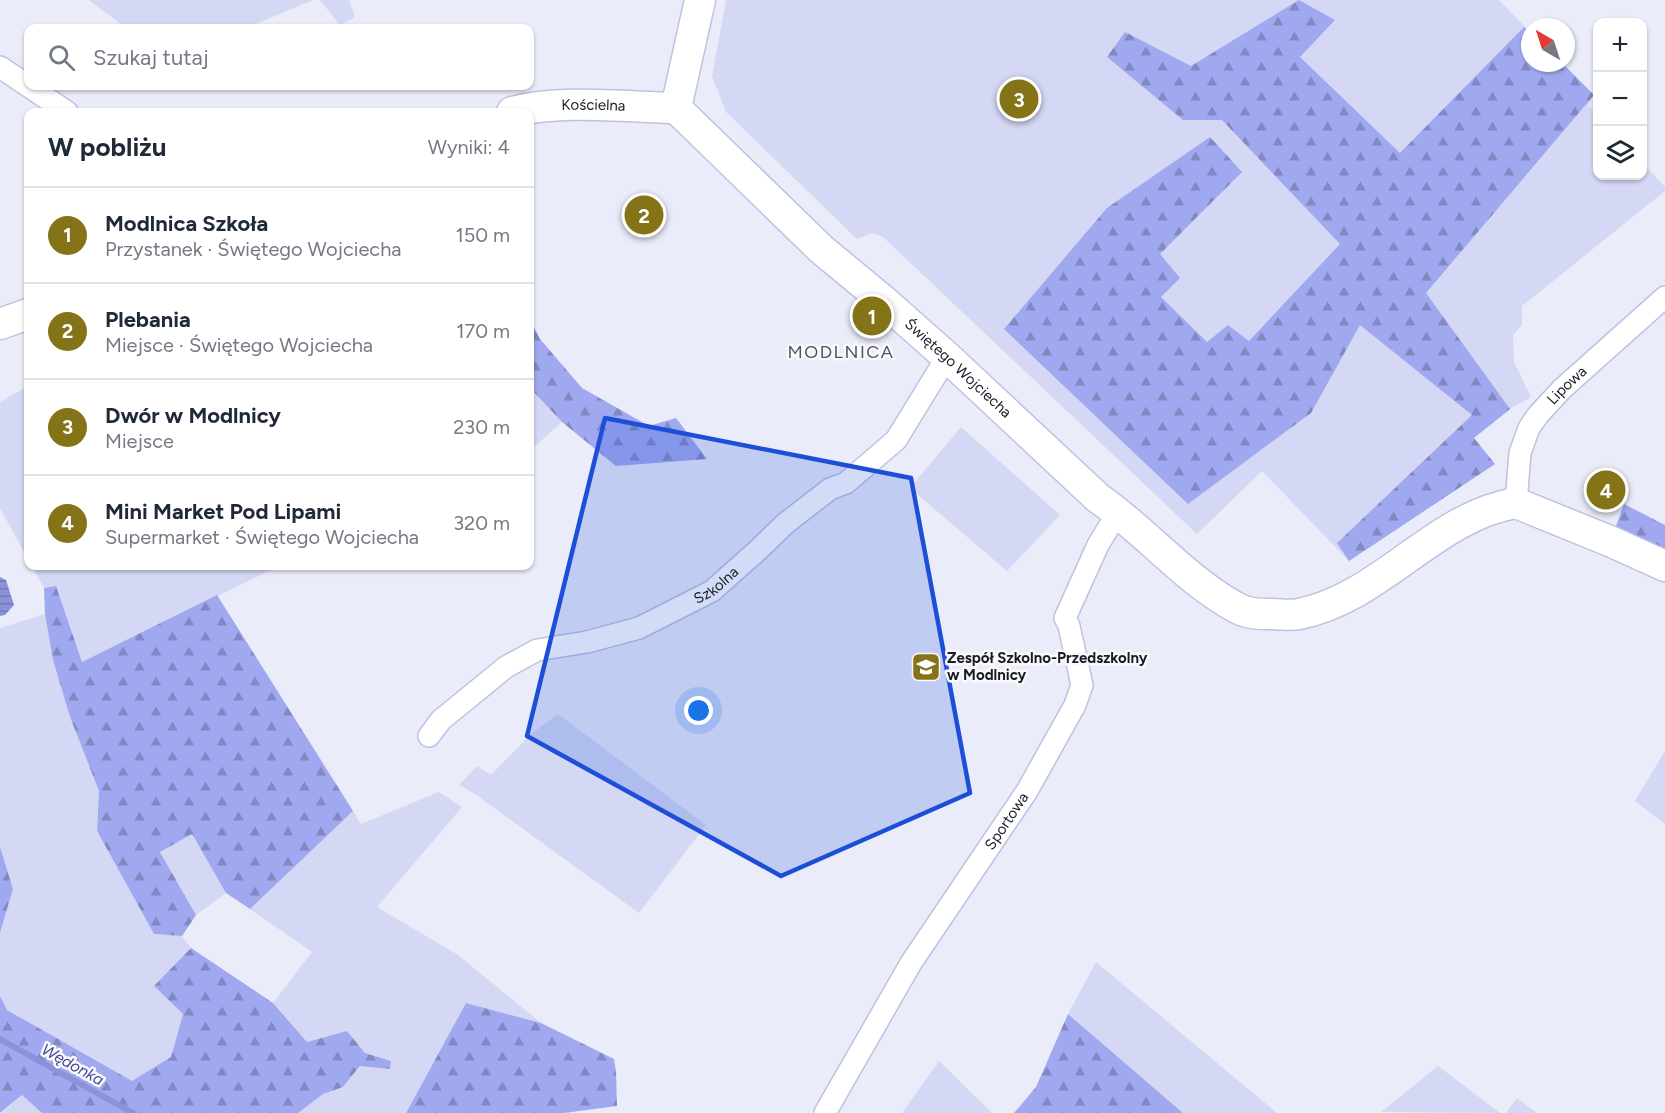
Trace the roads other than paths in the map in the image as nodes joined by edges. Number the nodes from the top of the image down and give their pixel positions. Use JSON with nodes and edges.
{"nodes":[{"id":1,"x":700,"y":0,"type":"edge"},
{"id":2,"x":0,"y":68,"type":"edge"},
{"id":3,"x":24,"y":84,"type":"edge"},
{"id":4,"x":34,"y":90,"type":"edge"},
{"id":5,"x":61,"y":108,"type":"edge"},
{"id":6,"x":528,"y":108,"type":"edge"},
{"id":7,"x":676,"y":108,"type":"junction"},
{"id":8,"x":1665,"y":297,"type":"edge"},
{"id":9,"x":24,"y":315,"type":"edge"},
{"id":10,"x":0,"y":324,"type":"edge"},
{"id":11,"x":947,"y":357,"type":"junction"},
{"id":12,"x":1516,"y":503,"type":"junction"},
{"id":13,"x":1118,"y":512,"type":"junction"},
{"id":14,"x":1665,"y":566,"type":"edge"},
{"id":15,"x":429,"y":736,"type":"dead end"},
{"id":16,"x":825,"y":1113,"type":"edge"}],
"edges":[{"from":1,"to":7,"type":"street"},
{"from":2,"to":3,"type":"street"},
{"from":4,"to":5,"type":"street"},
{"from":6,"to":7,"type":"street","name":"Kościelna"},
{"from":7,"to":11,"type":"street","name":"Świętego Wojciecha"},
{"from":8,"to":12,"type":"street","name":"Lipowa"},
{"from":9,"to":10,"type":"street"},
{"from":11,"to":13,"type":"street","name":"Świętego Wojciecha"},
{"from":11,"to":15,"type":"street","name":"Szkolna"},
{"from":12,"to":13,"type":"street","name":"Świętego Wojciecha"},
{"from":12,"to":14,"type":"street"},
{"from":13,"to":16,"type":"street","name":"Sportowa"}]}
